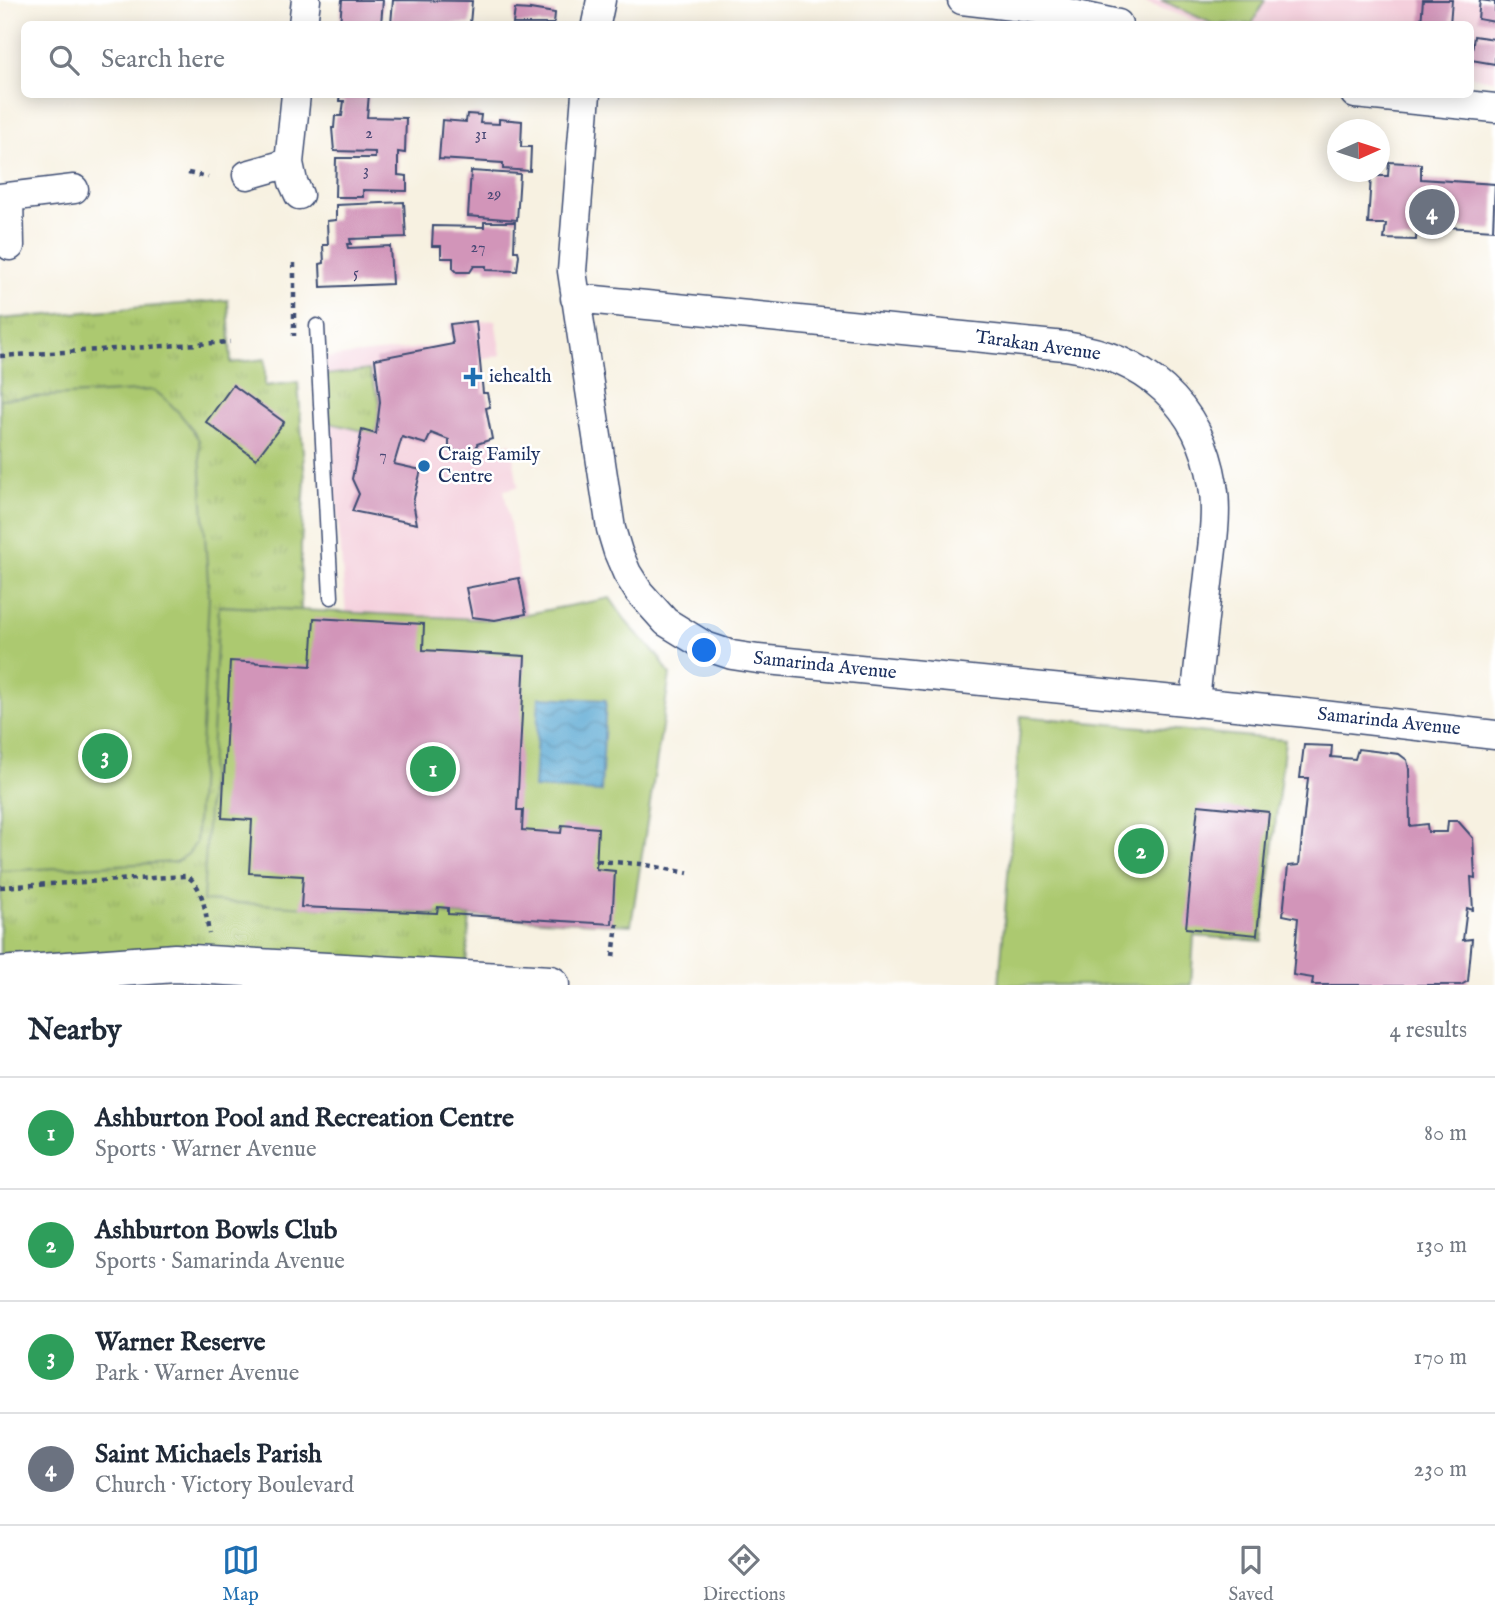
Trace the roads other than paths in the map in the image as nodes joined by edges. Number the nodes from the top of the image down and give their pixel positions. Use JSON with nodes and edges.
{"nodes":[{"id":1,"x":306,"y":0,"type":"edge"},
{"id":2,"x":589,"y":0,"type":"edge"},
{"id":3,"x":601,"y":0,"type":"edge"},
{"id":4,"x":962,"y":0,"type":"edge"},
{"id":5,"x":303,"y":21,"type":"edge"},
{"id":6,"x":589,"y":21,"type":"edge"},
{"id":7,"x":597,"y":21,"type":"edge"},
{"id":8,"x":1104,"y":21,"type":"edge"},
{"id":9,"x":296,"y":98,"type":"edge"},
{"id":10,"x":586,"y":98,"type":"edge"},
{"id":11,"x":1395,"y":98,"type":"edge"},
{"id":12,"x":1495,"y":108,"type":"edge"},
{"id":13,"x":289,"y":163,"type":"junction"},
{"id":14,"x":247,"y":175,"type":"dead end"},
{"id":15,"x":74,"y":189,"type":"dead end"},
{"id":16,"x":299,"y":195,"type":"dead end"},
{"id":17,"x":5,"y":197,"type":"edge"},
{"id":18,"x":10,"y":246,"type":"dead end"},
{"id":19,"x":575,"y":298,"type":"junction"},
{"id":20,"x":317,"y":326,"type":"dead end"},
{"id":21,"x":331,"y":597,"type":"dead end"},
{"id":22,"x":1195,"y":703,"type":"junction"},
{"id":23,"x":1489,"y":734,"type":"edge"},
{"id":24,"x":133,"y":975,"type":"edge"},
{"id":25,"x":0,"y":976,"type":"edge"},
{"id":26,"x":550,"y":985,"type":"edge"}],
"edges":[{"from":1,"to":5,"type":"street"},
{"from":2,"to":6,"type":"street"},
{"from":3,"to":7,"type":"street"},
{"from":4,"to":8,"type":"street"},
{"from":9,"to":13,"type":"street"},
{"from":10,"to":19,"type":"street","name":"Samarinda Avenue"},
{"from":11,"to":12,"type":"street"},
{"from":13,"to":14,"type":"street"},
{"from":13,"to":16,"type":"street"},
{"from":15,"to":17,"type":"street"},
{"from":17,"to":18,"type":"street"},
{"from":19,"to":22,"type":"street","name":"Samarinda Avenue"},
{"from":19,"to":22,"type":"street","name":"Tarakan Avenue"},
{"from":20,"to":21,"type":"lane"},
{"from":22,"to":23,"type":"street","name":"Samarinda Avenue"},
{"from":24,"to":25,"type":"street"},
{"from":24,"to":26,"type":"street"}]}
